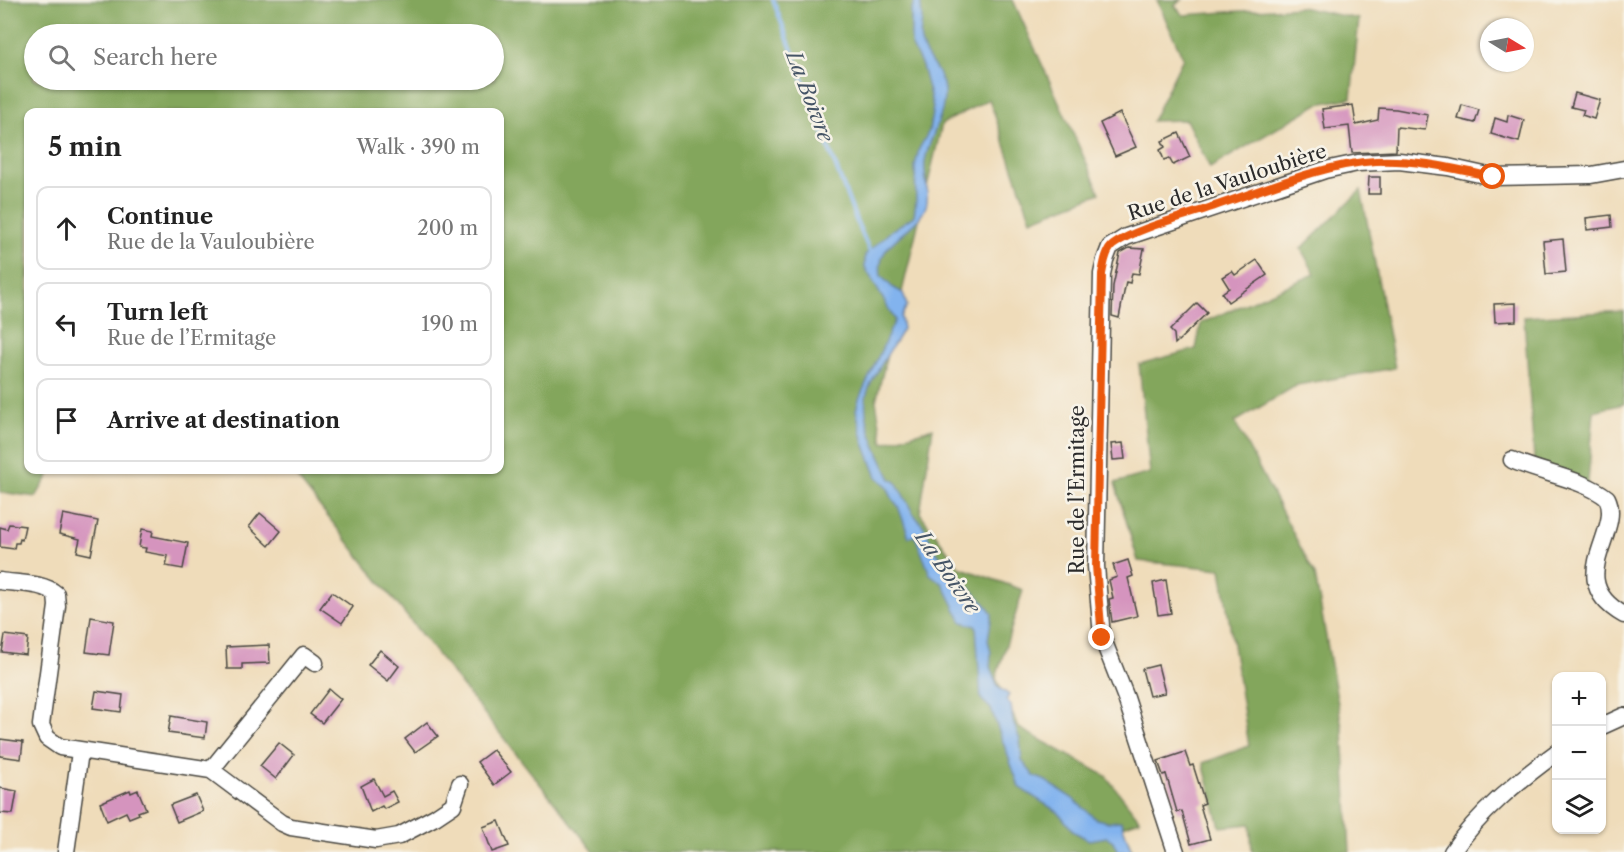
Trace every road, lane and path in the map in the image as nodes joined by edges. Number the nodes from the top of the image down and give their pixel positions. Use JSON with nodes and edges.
{"nodes":[{"id":1,"x":1624,"y":169,"type":"edge"},
{"id":2,"x":1105,"y":260,"type":"joint"},
{"id":3,"x":1512,"y":460,"type":"dead end"},
{"id":4,"x":0,"y":581,"type":"edge"},
{"id":5,"x":1624,"y":615,"type":"edge"},
{"id":6,"x":315,"y":663,"type":"dead end"},
{"id":7,"x":1624,"y":716,"type":"edge"},
{"id":8,"x":1606,"y":724,"type":"edge"},
{"id":9,"x":80,"y":752,"type":"junction"},
{"id":10,"x":1552,"y":757,"type":"edge"},
{"id":11,"x":211,"y":770,"type":"junction"},
{"id":12,"x":460,"y":784,"type":"dead end"},
{"id":13,"x":66,"y":852,"type":"edge"},
{"id":14,"x":1176,"y":852,"type":"edge"},
{"id":15,"x":1452,"y":852,"type":"edge"}],
"edges":[{"from":1,"to":2,"type":"street","name":"Rue de la Vauloubière"},
{"from":2,"to":14,"type":"street","name":"Rue de l’Ermitage"},
{"from":3,"to":5,"type":"street"},
{"from":4,"to":9,"type":"street"},
{"from":6,"to":11,"type":"street"},
{"from":7,"to":8,"type":"street"},
{"from":9,"to":11,"type":"street"},
{"from":9,"to":13,"type":"street"},
{"from":10,"to":15,"type":"street"},
{"from":11,"to":12,"type":"street"}]}
